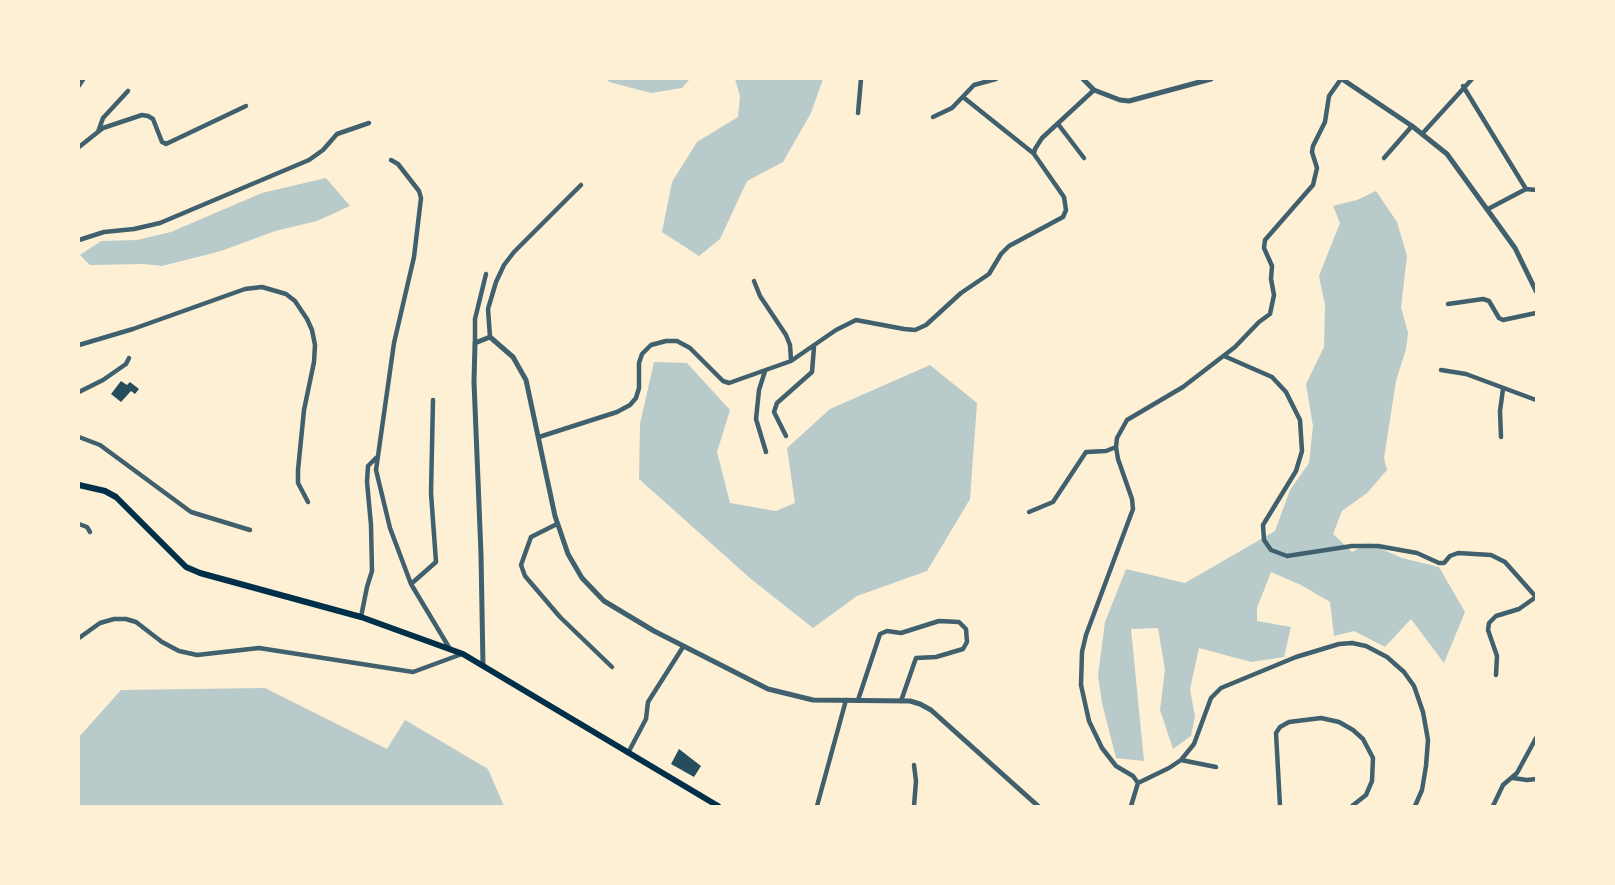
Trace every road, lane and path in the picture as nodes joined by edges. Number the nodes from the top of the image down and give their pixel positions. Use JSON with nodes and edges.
{"nodes":[{"id":1,"x":83,"y":79,"type":"edge"},
{"id":2,"x":860,"y":79,"type":"edge"},
{"id":3,"x":996,"y":79,"type":"edge"},
{"id":4,"x":1083,"y":79,"type":"edge"},
{"id":5,"x":1207,"y":79,"type":"edge"},
{"id":6,"x":1342,"y":79,"type":"edge"},
{"id":7,"x":1472,"y":79,"type":"edge"},
{"id":8,"x":79,"y":85,"type":"edge"},
{"id":9,"x":1463,"y":86,"type":"junction"},
{"id":10,"x":1094,"y":90,"type":"junction"},
{"id":11,"x":128,"y":91,"type":"dead end"},
{"id":12,"x":963,"y":97,"type":"junction"},
{"id":13,"x":246,"y":106,"type":"dead end"},
{"id":14,"x":858,"y":113,"type":"dead end"},
{"id":15,"x":933,"y":117,"type":"dead end"},
{"id":16,"x":369,"y":122,"type":"dead end"},
{"id":17,"x":1058,"y":124,"type":"junction"},
{"id":18,"x":1412,"y":126,"type":"junction"},
{"id":19,"x":98,"y":132,"type":"junction"},
{"id":20,"x":1422,"y":134,"type":"junction"},
{"id":21,"x":79,"y":147,"type":"edge"},
{"id":22,"x":1034,"y":154,"type":"junction"},
{"id":23,"x":1084,"y":158,"type":"dead end"},
{"id":24,"x":1384,"y":158,"type":"dead end"},
{"id":25,"x":391,"y":160,"type":"dead end"},
{"id":26,"x":581,"y":185,"type":"dead end"},
{"id":27,"x":1526,"y":189,"type":"junction"},
{"id":28,"x":1536,"y":191,"type":"edge"},
{"id":29,"x":1488,"y":209,"type":"junction"},
{"id":30,"x":79,"y":240,"type":"edge"},
{"id":31,"x":486,"y":274,"type":"dead end"},
{"id":32,"x":754,"y":281,"type":"dead end"},
{"id":33,"x":1536,"y":291,"type":"edge"},
{"id":34,"x":1448,"y":304,"type":"dead end"},
{"id":35,"x":1536,"y":313,"type":"edge"},
{"id":36,"x":490,"y":337,"type":"junction"},
{"id":37,"x":475,"y":342,"type":"junction"},
{"id":38,"x":79,"y":345,"type":"edge"},
{"id":39,"x":814,"y":346,"type":"junction"},
{"id":40,"x":1224,"y":356,"type":"junction"},
{"id":41,"x":130,"y":358,"type":"dead end"},
{"id":42,"x":791,"y":361,"type":"junction"},
{"id":43,"x":765,"y":370,"type":"junction"},
{"id":44,"x":1441,"y":370,"type":"dead end"},
{"id":45,"x":1503,"y":389,"type":"junction"},
{"id":46,"x":79,"y":392,"type":"edge"},
{"id":47,"x":433,"y":400,"type":"dead end"},
{"id":48,"x":1536,"y":400,"type":"edge"},
{"id":49,"x":786,"y":436,"type":"dead end"},
{"id":50,"x":79,"y":437,"type":"edge"},
{"id":51,"x":539,"y":437,"type":"junction"},
{"id":52,"x":1501,"y":437,"type":"dead end"},
{"id":53,"x":1116,"y":447,"type":"junction"},
{"id":54,"x":766,"y":452,"type":"dead end"},
{"id":55,"x":376,"y":457,"type":"junction"},
{"id":56,"x":79,"y":485,"type":"edge"},
{"id":57,"x":308,"y":502,"type":"dead end"},
{"id":58,"x":1029,"y":512,"type":"dead end"},
{"id":59,"x":557,"y":523,"type":"junction"},
{"id":60,"x":79,"y":524,"type":"edge"},
{"id":61,"x":250,"y":530,"type":"dead end"},
{"id":62,"x":90,"y":532,"type":"dead end"},
{"id":63,"x":411,"y":584,"type":"junction"},
{"id":64,"x":1536,"y":597,"type":"edge"},
{"id":65,"x":362,"y":617,"type":"junction"},
{"id":66,"x":79,"y":638,"type":"edge"},
{"id":67,"x":683,"y":647,"type":"junction"},
{"id":68,"x":451,"y":649,"type":"junction"},
{"id":69,"x":463,"y":654,"type":"junction"},
{"id":70,"x":483,"y":666,"type":"junction"},
{"id":71,"x":612,"y":667,"type":"dead end"},
{"id":72,"x":1496,"y":675,"type":"dead end"},
{"id":73,"x":846,"y":700,"type":"junction"},
{"id":74,"x":858,"y":701,"type":"junction"},
{"id":75,"x":901,"y":701,"type":"junction"},
{"id":76,"x":1536,"y":738,"type":"edge"},
{"id":77,"x":628,"y":753,"type":"junction"},
{"id":78,"x":1181,"y":760,"type":"junction"},
{"id":79,"x":914,"y":765,"type":"dead end"},
{"id":80,"x":1216,"y":767,"type":"dead end"},
{"id":81,"x":1513,"y":778,"type":"junction"},
{"id":82,"x":1536,"y":779,"type":"edge"},
{"id":83,"x":1138,"y":783,"type":"junction"},
{"id":84,"x":718,"y":806,"type":"edge"},
{"id":85,"x":818,"y":806,"type":"edge"},
{"id":86,"x":914,"y":806,"type":"edge"},
{"id":87,"x":1038,"y":806,"type":"edge"},
{"id":88,"x":1131,"y":806,"type":"edge"},
{"id":89,"x":1280,"y":806,"type":"edge"},
{"id":90,"x":1352,"y":806,"type":"edge"},
{"id":91,"x":1415,"y":806,"type":"edge"},
{"id":92,"x":1493,"y":806,"type":"edge"}],
"edges":[{"from":1,"to":8,"type":"street"},
{"from":2,"to":14,"type":"street"},
{"from":3,"to":12,"type":"street"},
{"from":4,"to":10,"type":"street"},
{"from":5,"to":10,"type":"street"},
{"from":6,"to":18,"type":"street"},
{"from":6,"to":40,"type":"street"},
{"from":7,"to":9,"type":"street"},
{"from":9,"to":20,"type":"street"},
{"from":9,"to":27,"type":"street"},
{"from":10,"to":17,"type":"street"},
{"from":11,"to":19,"type":"street"},
{"from":12,"to":15,"type":"street"},
{"from":12,"to":22,"type":"street"},
{"from":13,"to":19,"type":"street"},
{"from":16,"to":30,"type":"street"},
{"from":17,"to":22,"type":"street"},
{"from":17,"to":23,"type":"street"},
{"from":18,"to":20,"type":"street"},
{"from":18,"to":24,"type":"street"},
{"from":19,"to":21,"type":"street"},
{"from":20,"to":29,"type":"street"},
{"from":22,"to":39,"type":"street"},
{"from":25,"to":55,"type":"street"},
{"from":26,"to":36,"type":"street"},
{"from":27,"to":28,"type":"street"},
{"from":27,"to":29,"type":"street"},
{"from":29,"to":33,"type":"street"},
{"from":31,"to":37,"type":"street"},
{"from":32,"to":42,"type":"street"},
{"from":34,"to":35,"type":"street"},
{"from":36,"to":37,"type":"street"},
{"from":36,"to":51,"type":"street"},
{"from":37,"to":70,"type":"street"},
{"from":38,"to":57,"type":"street"},
{"from":39,"to":42,"type":"street"},
{"from":39,"to":49,"type":"street"},
{"from":40,"to":53,"type":"street"},
{"from":40,"to":64,"type":"street"},
{"from":41,"to":46,"type":"street"},
{"from":42,"to":43,"type":"street"},
{"from":43,"to":51,"type":"street"},
{"from":43,"to":54,"type":"street"},
{"from":44,"to":45,"type":"street"},
{"from":45,"to":48,"type":"street"},
{"from":45,"to":52,"type":"street"},
{"from":47,"to":63,"type":"street"},
{"from":50,"to":61,"type":"street"},
{"from":51,"to":59,"type":"street"},
{"from":53,"to":58,"type":"street"},
{"from":53,"to":83,"type":"street"},
{"from":55,"to":63,"type":"street"},
{"from":55,"to":65,"type":"street"},
{"from":56,"to":65,"type":"main road"},
{"from":59,"to":67,"type":"street"},
{"from":59,"to":71,"type":"street"},
{"from":60,"to":62,"type":"street"},
{"from":63,"to":68,"type":"street"},
{"from":64,"to":72,"type":"street"},
{"from":65,"to":68,"type":"main road"},
{"from":66,"to":69,"type":"street"},
{"from":67,"to":73,"type":"street"},
{"from":67,"to":77,"type":"street"},
{"from":68,"to":69,"type":"main road"},
{"from":69,"to":70,"type":"main road"},
{"from":70,"to":77,"type":"main road"},
{"from":73,"to":74,"type":"street"},
{"from":73,"to":85,"type":"street"},
{"from":74,"to":75,"type":"street"},
{"from":74,"to":75,"type":"street"},
{"from":75,"to":87,"type":"street"},
{"from":76,"to":81,"type":"street"},
{"from":77,"to":84,"type":"main road"},
{"from":78,"to":80,"type":"street"},
{"from":78,"to":83,"type":"street"},
{"from":78,"to":91,"type":"street"},
{"from":79,"to":86,"type":"street"},
{"from":81,"to":82,"type":"street"},
{"from":81,"to":92,"type":"street"},
{"from":83,"to":88,"type":"street"},
{"from":89,"to":90,"type":"street"}]}
